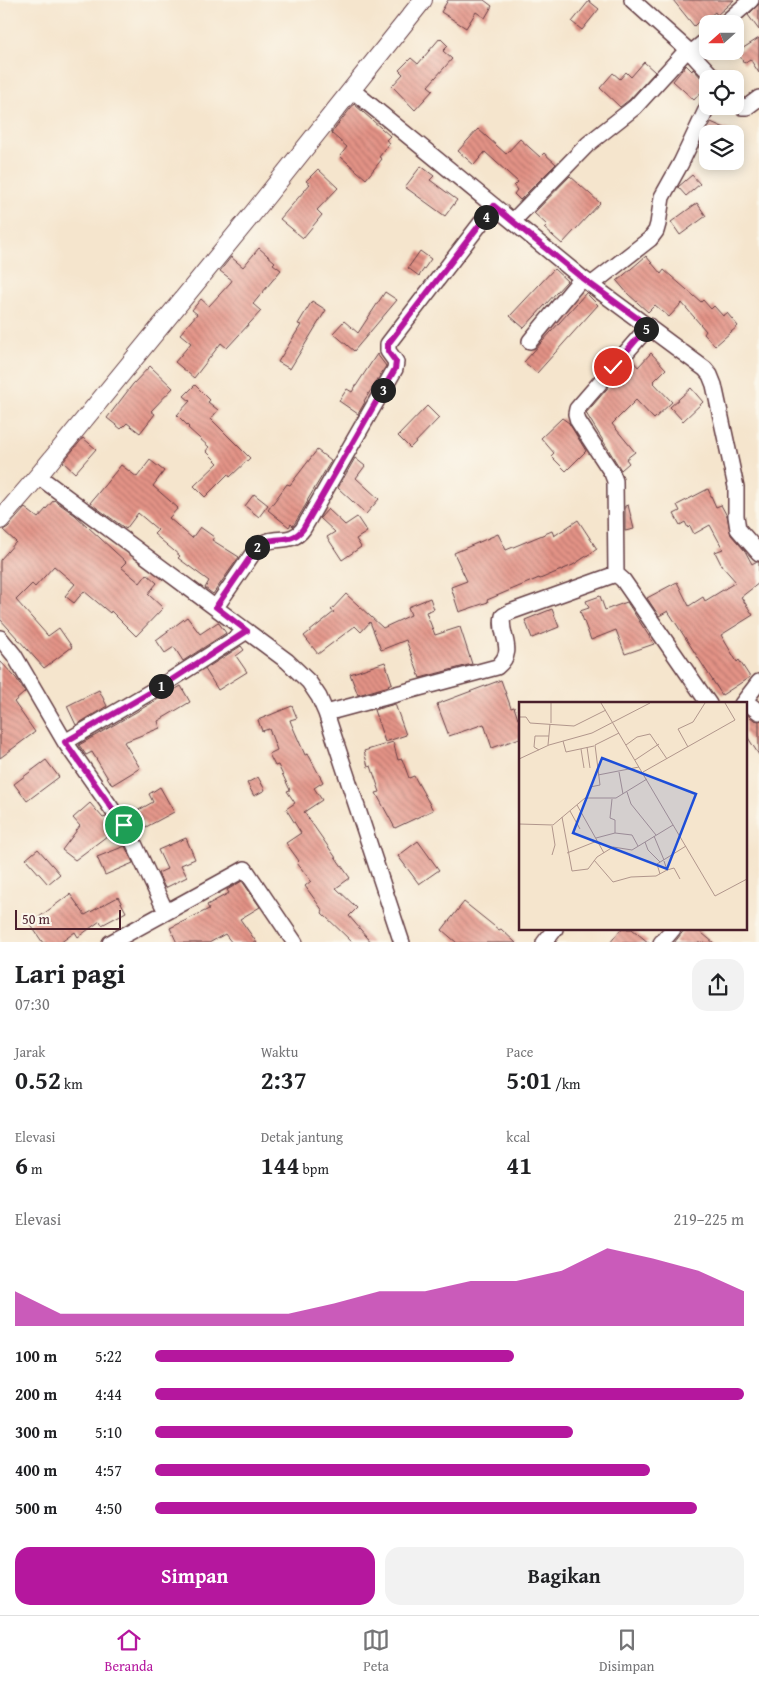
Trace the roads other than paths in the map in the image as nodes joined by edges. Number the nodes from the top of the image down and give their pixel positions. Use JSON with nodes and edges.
{"nodes":[{"id":1,"x":423,"y":0,"type":"edge"},
{"id":2,"x":632,"y":0,"type":"edge"},
{"id":3,"x":750,"y":0,"type":"edge"},
{"id":4,"x":734,"y":15,"type":"edge"},
{"id":5,"x":699,"y":45,"type":"edge"},
{"id":6,"x":689,"y":52,"type":"junction"},
{"id":7,"x":706,"y":70,"type":"edge"},
{"id":8,"x":352,"y":90,"type":"junction"},
{"id":9,"x":759,"y":98,"type":"edge"},
{"id":10,"x":744,"y":107,"type":"edge"},
{"id":11,"x":704,"y":115,"type":"edge"},
{"id":12,"x":494,"y":206,"type":"junction"},
{"id":13,"x":513,"y":221,"type":"junction"},
{"id":14,"x":587,"y":281,"type":"junction"},
{"id":15,"x":648,"y":326,"type":"junction"},
{"id":16,"x":530,"y":341,"type":"dead end"},
{"id":17,"x":38,"y":476,"type":"junction"},
{"id":18,"x":0,"y":520,"type":"edge"},
{"id":19,"x":759,"y":553,"type":"edge"},
{"id":20,"x":616,"y":574,"type":"junction"},
{"id":21,"x":216,"y":607,"type":"junction"},
{"id":22,"x":247,"y":631,"type":"junction"},
{"id":23,"x":0,"y":638,"type":"edge"},
{"id":24,"x":759,"y":682,"type":"edge"},
{"id":25,"x":707,"y":702,"type":"edge"},
{"id":26,"x":743,"y":702,"type":"edge"},
{"id":27,"x":746,"y":704,"type":"edge"},
{"id":28,"x":759,"y":712,"type":"edge"},
{"id":29,"x":326,"y":713,"type":"junction"},
{"id":30,"x":65,"y":742,"type":"junction"},
{"id":31,"x":166,"y":912,"type":"junction"},
{"id":32,"x":554,"y":930,"type":"edge"},
{"id":33,"x":672,"y":930,"type":"edge"},
{"id":34,"x":110,"y":942,"type":"edge"},
{"id":35,"x":295,"y":942,"type":"edge"},
{"id":36,"x":402,"y":942,"type":"edge"},
{"id":37,"x":544,"y":942,"type":"edge"},
{"id":38,"x":661,"y":942,"type":"edge"}],
"edges":[{"from":1,"to":8,"type":"street"},
{"from":2,"to":6,"type":"street"},
{"from":3,"to":4,"type":"street"},
{"from":5,"to":6,"type":"street"},
{"from":6,"to":7,"type":"street"},
{"from":6,"to":13,"type":"street"},
{"from":8,"to":12,"type":"street"},
{"from":8,"to":17,"type":"street"},
{"from":9,"to":10,"type":"street"},
{"from":11,"to":14,"type":"street"},
{"from":12,"to":13,"type":"street"},
{"from":12,"to":21,"type":"street"},
{"from":13,"to":14,"type":"street"},
{"from":14,"to":15,"type":"street"},
{"from":14,"to":16,"type":"street"},
{"from":15,"to":19,"type":"street"},
{"from":15,"to":20,"type":"street"},
{"from":17,"to":18,"type":"street"},
{"from":17,"to":21,"type":"street"},
{"from":20,"to":25,"type":"street"},
{"from":20,"to":29,"type":"street"},
{"from":21,"to":22,"type":"street"},
{"from":22,"to":29,"type":"street"},
{"from":22,"to":30,"type":"street"},
{"from":23,"to":30,"type":"street"},
{"from":24,"to":26,"type":"street"},
{"from":27,"to":28,"type":"street"},
{"from":29,"to":36,"type":"street"},
{"from":30,"to":31,"type":"street"},
{"from":31,"to":34,"type":"street"},
{"from":31,"to":35,"type":"street"},
{"from":32,"to":37,"type":"street"},
{"from":33,"to":38,"type":"street"}]}
